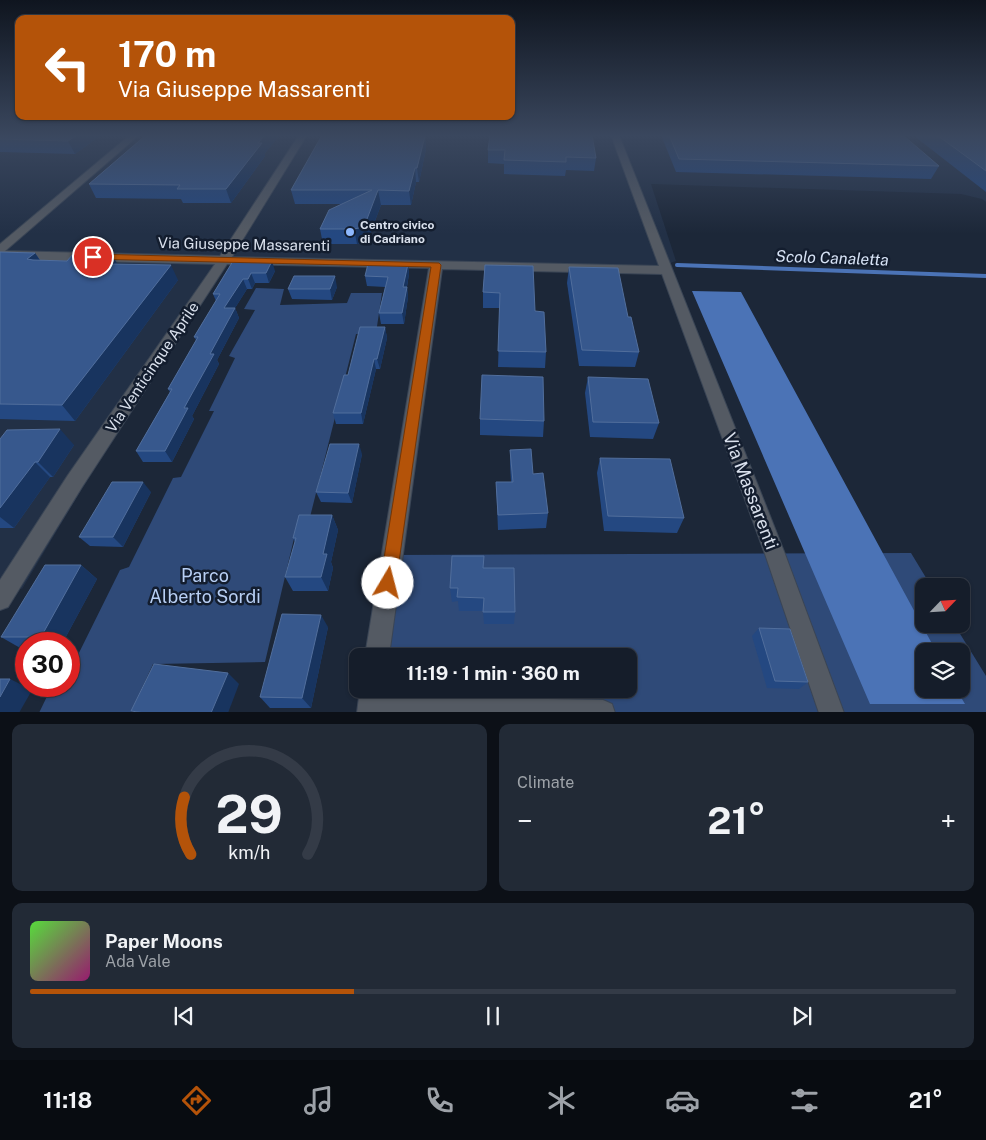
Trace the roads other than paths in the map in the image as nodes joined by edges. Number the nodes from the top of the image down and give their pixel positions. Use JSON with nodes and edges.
{"nodes":[{"id":1,"x":96,"y":168,"type":"edge"},
{"id":2,"x":282,"y":168,"type":"edge"},
{"id":3,"x":628,"y":168,"type":"edge"},
{"id":4,"x":0,"y":250,"type":"edge"},
{"id":5,"x":0,"y":255,"type":"edge"},
{"id":6,"x":224,"y":259,"type":"junction"},
{"id":7,"x":436,"y":265,"type":"junction"},
{"id":8,"x":668,"y":270,"type":"junction"},
{"id":9,"x":0,"y":599,"type":"edge"},
{"id":10,"x":378,"y":648,"type":"edge"},
{"id":11,"x":370,"y":703,"type":"edge"},
{"id":12,"x":603,"y":712,"type":"edge"},
{"id":13,"x":832,"y":712,"type":"edge"}],
"edges":[{"from":1,"to":4,"type":"street"},
{"from":2,"to":6,"type":"street","name":"Via Venticinque Aprile"},
{"from":3,"to":8,"type":"street","name":"Via Massarenti"},
{"from":5,"to":6,"type":"street","name":"Via Giuseppe Massarenti"},
{"from":6,"to":7,"type":"street","name":"Via Giuseppe Massarenti"},
{"from":6,"to":9,"type":"street","name":"Via Venticinque Aprile"},
{"from":7,"to":8,"type":"street","name":"Via Giuseppe Massarenti"},
{"from":7,"to":10,"type":"street"},
{"from":8,"to":13,"type":"street","name":"Via Massarenti"},
{"from":11,"to":12,"type":"street"}]}
